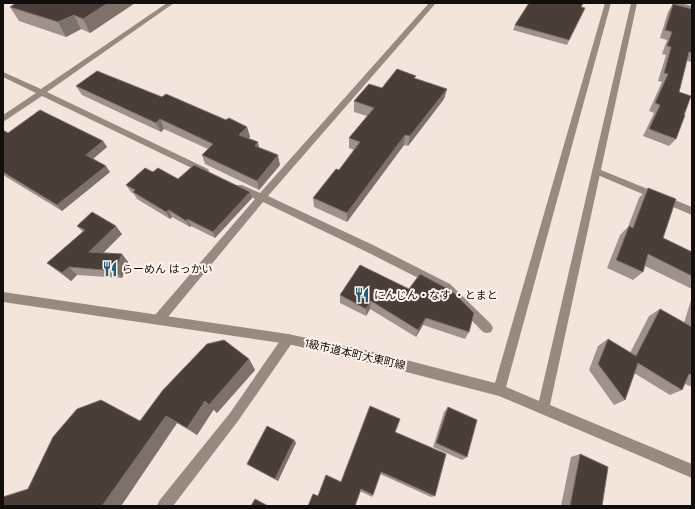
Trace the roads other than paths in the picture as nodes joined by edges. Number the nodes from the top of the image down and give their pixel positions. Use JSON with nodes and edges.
{"nodes":[{"id":1,"x":171,"y":3,"type":"edge"},
{"id":2,"x":433,"y":3,"type":"edge"},
{"id":3,"x":608,"y":3,"type":"edge"},
{"id":4,"x":634,"y":3,"type":"edge"},
{"id":5,"x":673,"y":3,"type":"edge"},
{"id":6,"x":692,"y":8,"type":"edge"},
{"id":7,"x":3,"y":74,"type":"edge"},
{"id":8,"x":41,"y":92,"type":"junction"},
{"id":9,"x":3,"y":119,"type":"edge"},
{"id":10,"x":596,"y":171,"type":"junction"},
{"id":11,"x":213,"y":175,"type":"edge"},
{"id":12,"x":234,"y":185,"type":"edge"},
{"id":13,"x":261,"y":198,"type":"junction"},
{"id":14,"x":692,"y":211,"type":"edge"},
{"id":15,"x":3,"y":297,"type":"edge"},
{"id":16,"x":159,"y":319,"type":"junction"},
{"id":17,"x":487,"y":328,"type":"dead end"},
{"id":18,"x":288,"y":339,"type":"junction"},
{"id":19,"x":499,"y":390,"type":"junction"},
{"id":20,"x":543,"y":409,"type":"junction"},
{"id":21,"x":692,"y":471,"type":"edge"},
{"id":22,"x":164,"y":506,"type":"edge"}],
"edges":[{"from":1,"to":8,"type":"street"},
{"from":2,"to":13,"type":"street"},
{"from":3,"to":19,"type":"street"},
{"from":4,"to":10,"type":"street"},
{"from":5,"to":6,"type":"street"},
{"from":7,"to":8,"type":"street"},
{"from":8,"to":9,"type":"street"},
{"from":8,"to":11,"type":"street"},
{"from":10,"to":14,"type":"street"},
{"from":10,"to":20,"type":"street"},
{"from":12,"to":13,"type":"street"},
{"from":13,"to":16,"type":"street"},
{"from":13,"to":17,"type":"street"},
{"from":15,"to":16,"type":"street","name":"1級市道本町大東町線"},
{"from":16,"to":18,"type":"street","name":"1級市道本町大東町線"},
{"from":18,"to":19,"type":"street","name":"1級市道本町大東町線"},
{"from":18,"to":22,"type":"street"},
{"from":19,"to":20,"type":"street","name":"1級市道本町大東町線"},
{"from":20,"to":21,"type":"street","name":"1級市道本町大東町線"}]}
